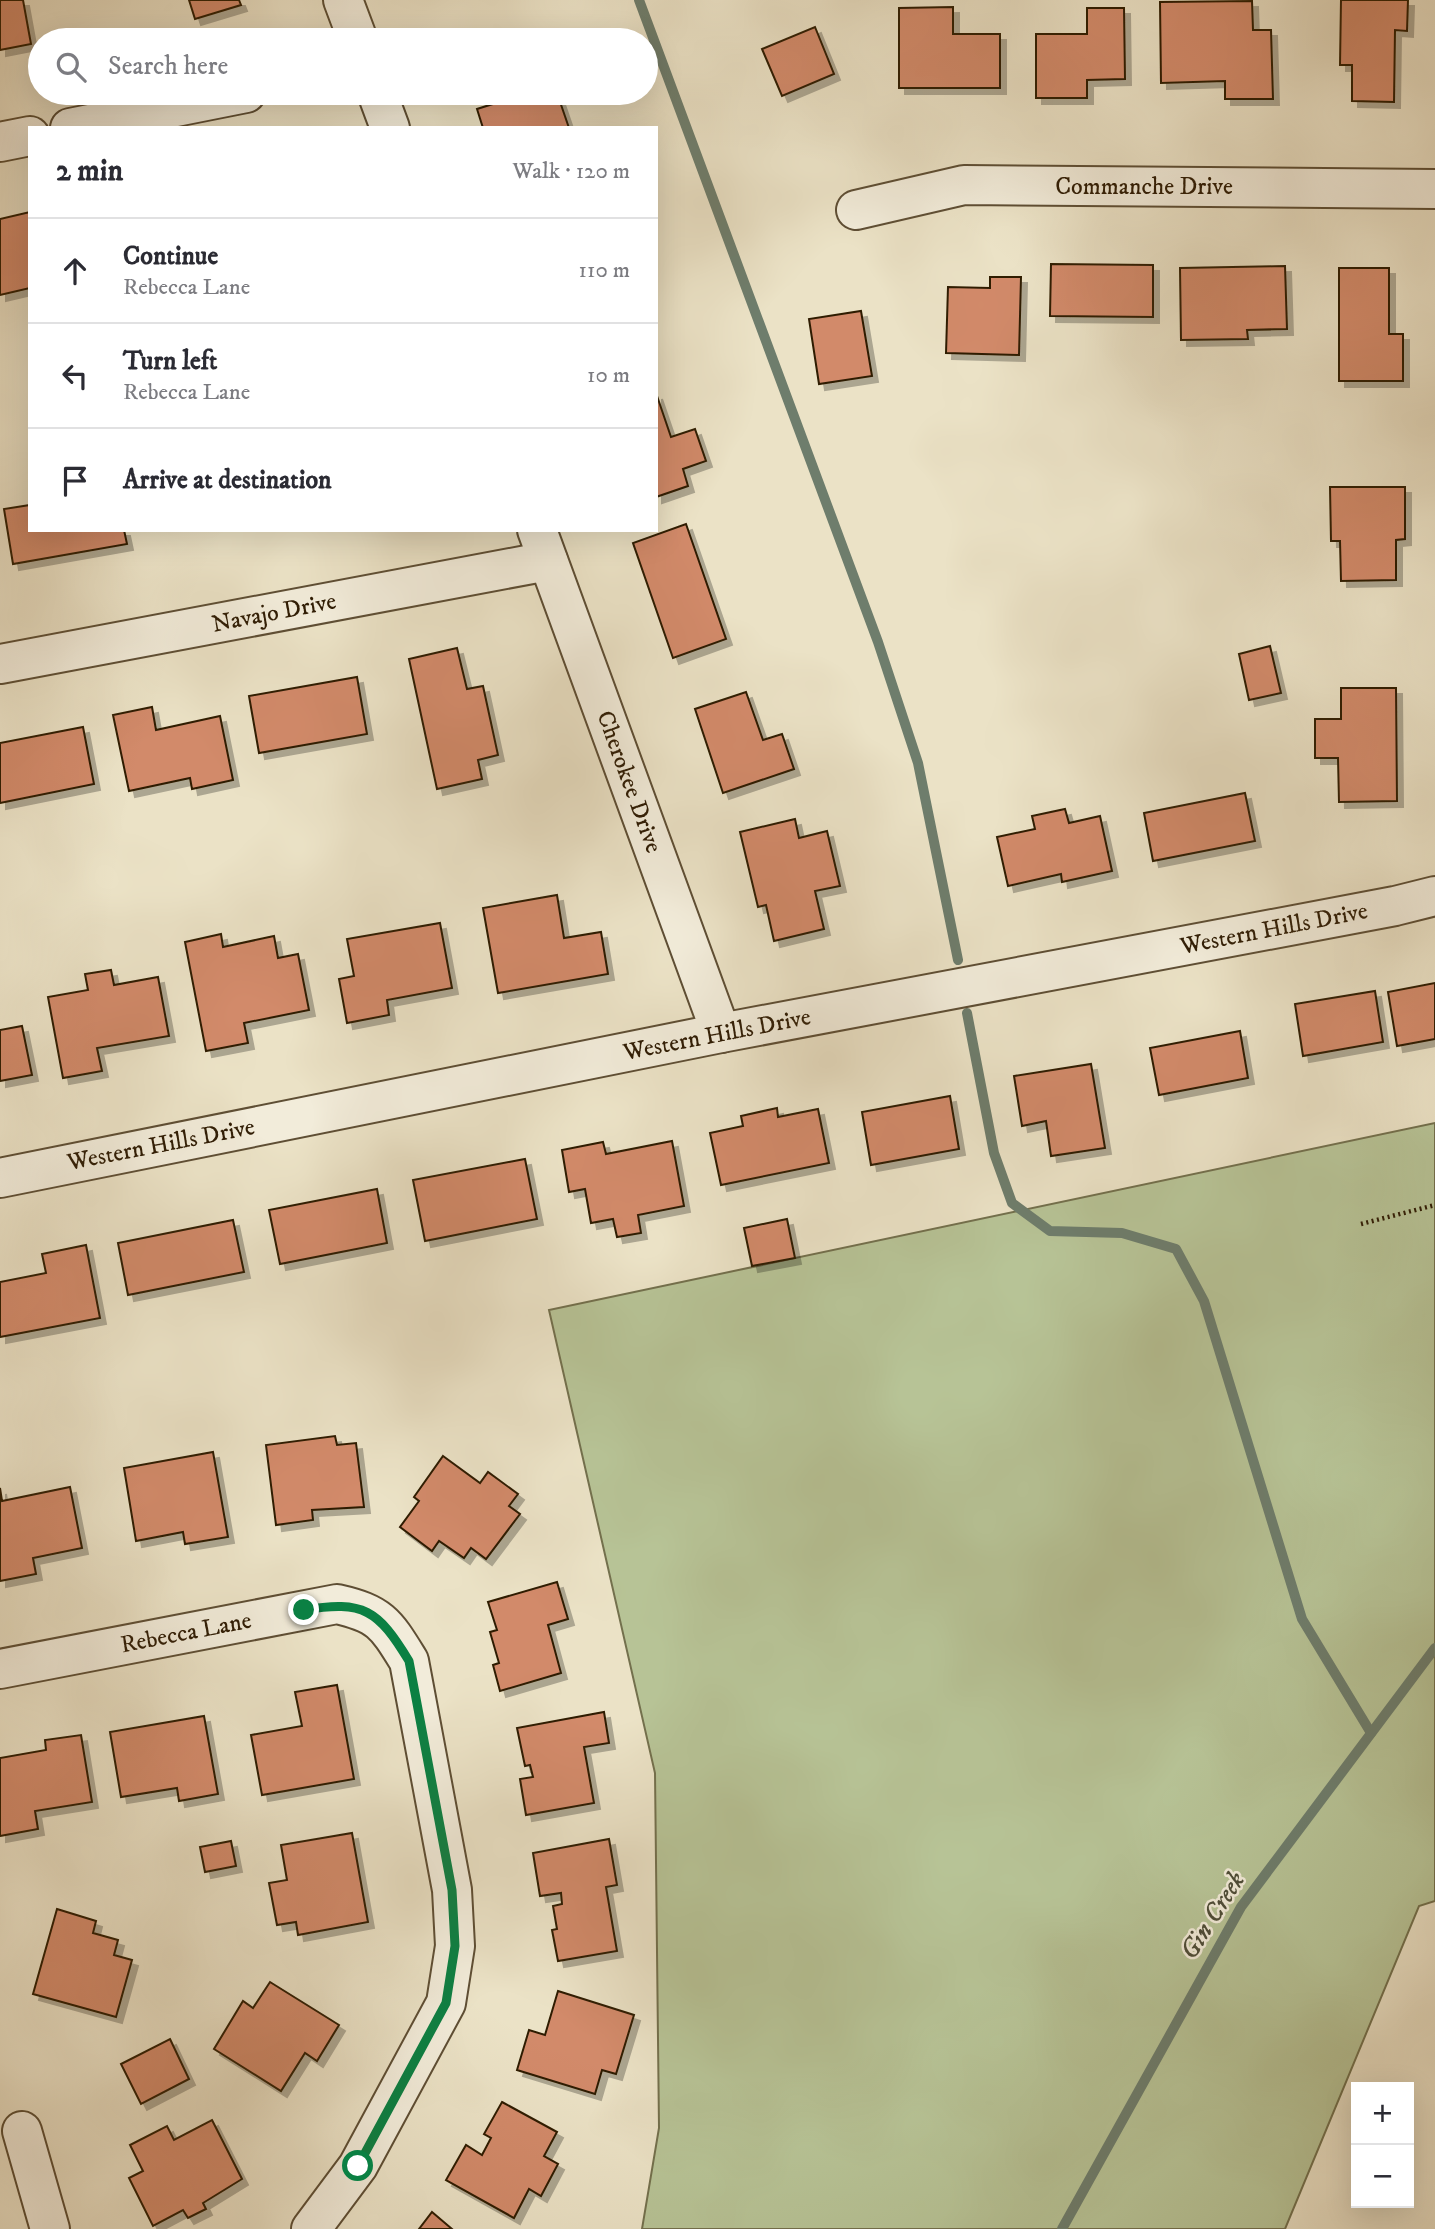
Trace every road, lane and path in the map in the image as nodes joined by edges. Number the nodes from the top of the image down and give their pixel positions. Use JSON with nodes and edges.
{"nodes":[{"id":1,"x":343,"y":0,"type":"edge"},
{"id":2,"x":354,"y":28,"type":"edge"},
{"id":3,"x":186,"y":105,"type":"edge"},
{"id":4,"x":381,"y":105,"type":"edge"},
{"id":5,"x":80,"y":126,"type":"edge"},
{"id":6,"x":389,"y":126,"type":"edge"},
{"id":7,"x":28,"y":136,"type":"edge"},
{"id":8,"x":0,"y":142,"type":"edge"},
{"id":9,"x":1435,"y":189,"type":"edge"},
{"id":10,"x":856,"y":210,"type":"dead end"},
{"id":11,"x":542,"y":546,"type":"edge"},
{"id":12,"x":0,"y":664,"type":"edge"},
{"id":13,"x":1435,"y":896,"type":"edge"},
{"id":14,"x":720,"y":1033,"type":"junction"},
{"id":15,"x":0,"y":1178,"type":"edge"},
{"id":16,"x":1435,"y":1205,"type":"edge"},
{"id":17,"x":1361,"y":1224,"type":"dead end"},
{"id":18,"x":0,"y":1669,"type":"edge"},
{"id":19,"x":22,"y":2131,"type":"dead end"},
{"id":20,"x":50,"y":2229,"type":"edge"},
{"id":21,"x":311,"y":2229,"type":"edge"}],
"edges":[{"from":1,"to":2,"type":"street"},
{"from":3,"to":5,"type":"street"},
{"from":4,"to":6,"type":"street"},
{"from":7,"to":8,"type":"street"},
{"from":9,"to":10,"type":"street","name":"Commanche Drive"},
{"from":11,"to":12,"type":"street","name":"Navajo Drive"},
{"from":11,"to":14,"type":"street","name":"Cherokee Drive"},
{"from":13,"to":14,"type":"street","name":"Western Hills Drive"},
{"from":14,"to":15,"type":"street","name":"Western Hills Drive"},
{"from":16,"to":17,"type":"path"},
{"from":18,"to":21,"type":"street","name":"Rebecca Lane"},
{"from":19,"to":20,"type":"street"}]}
